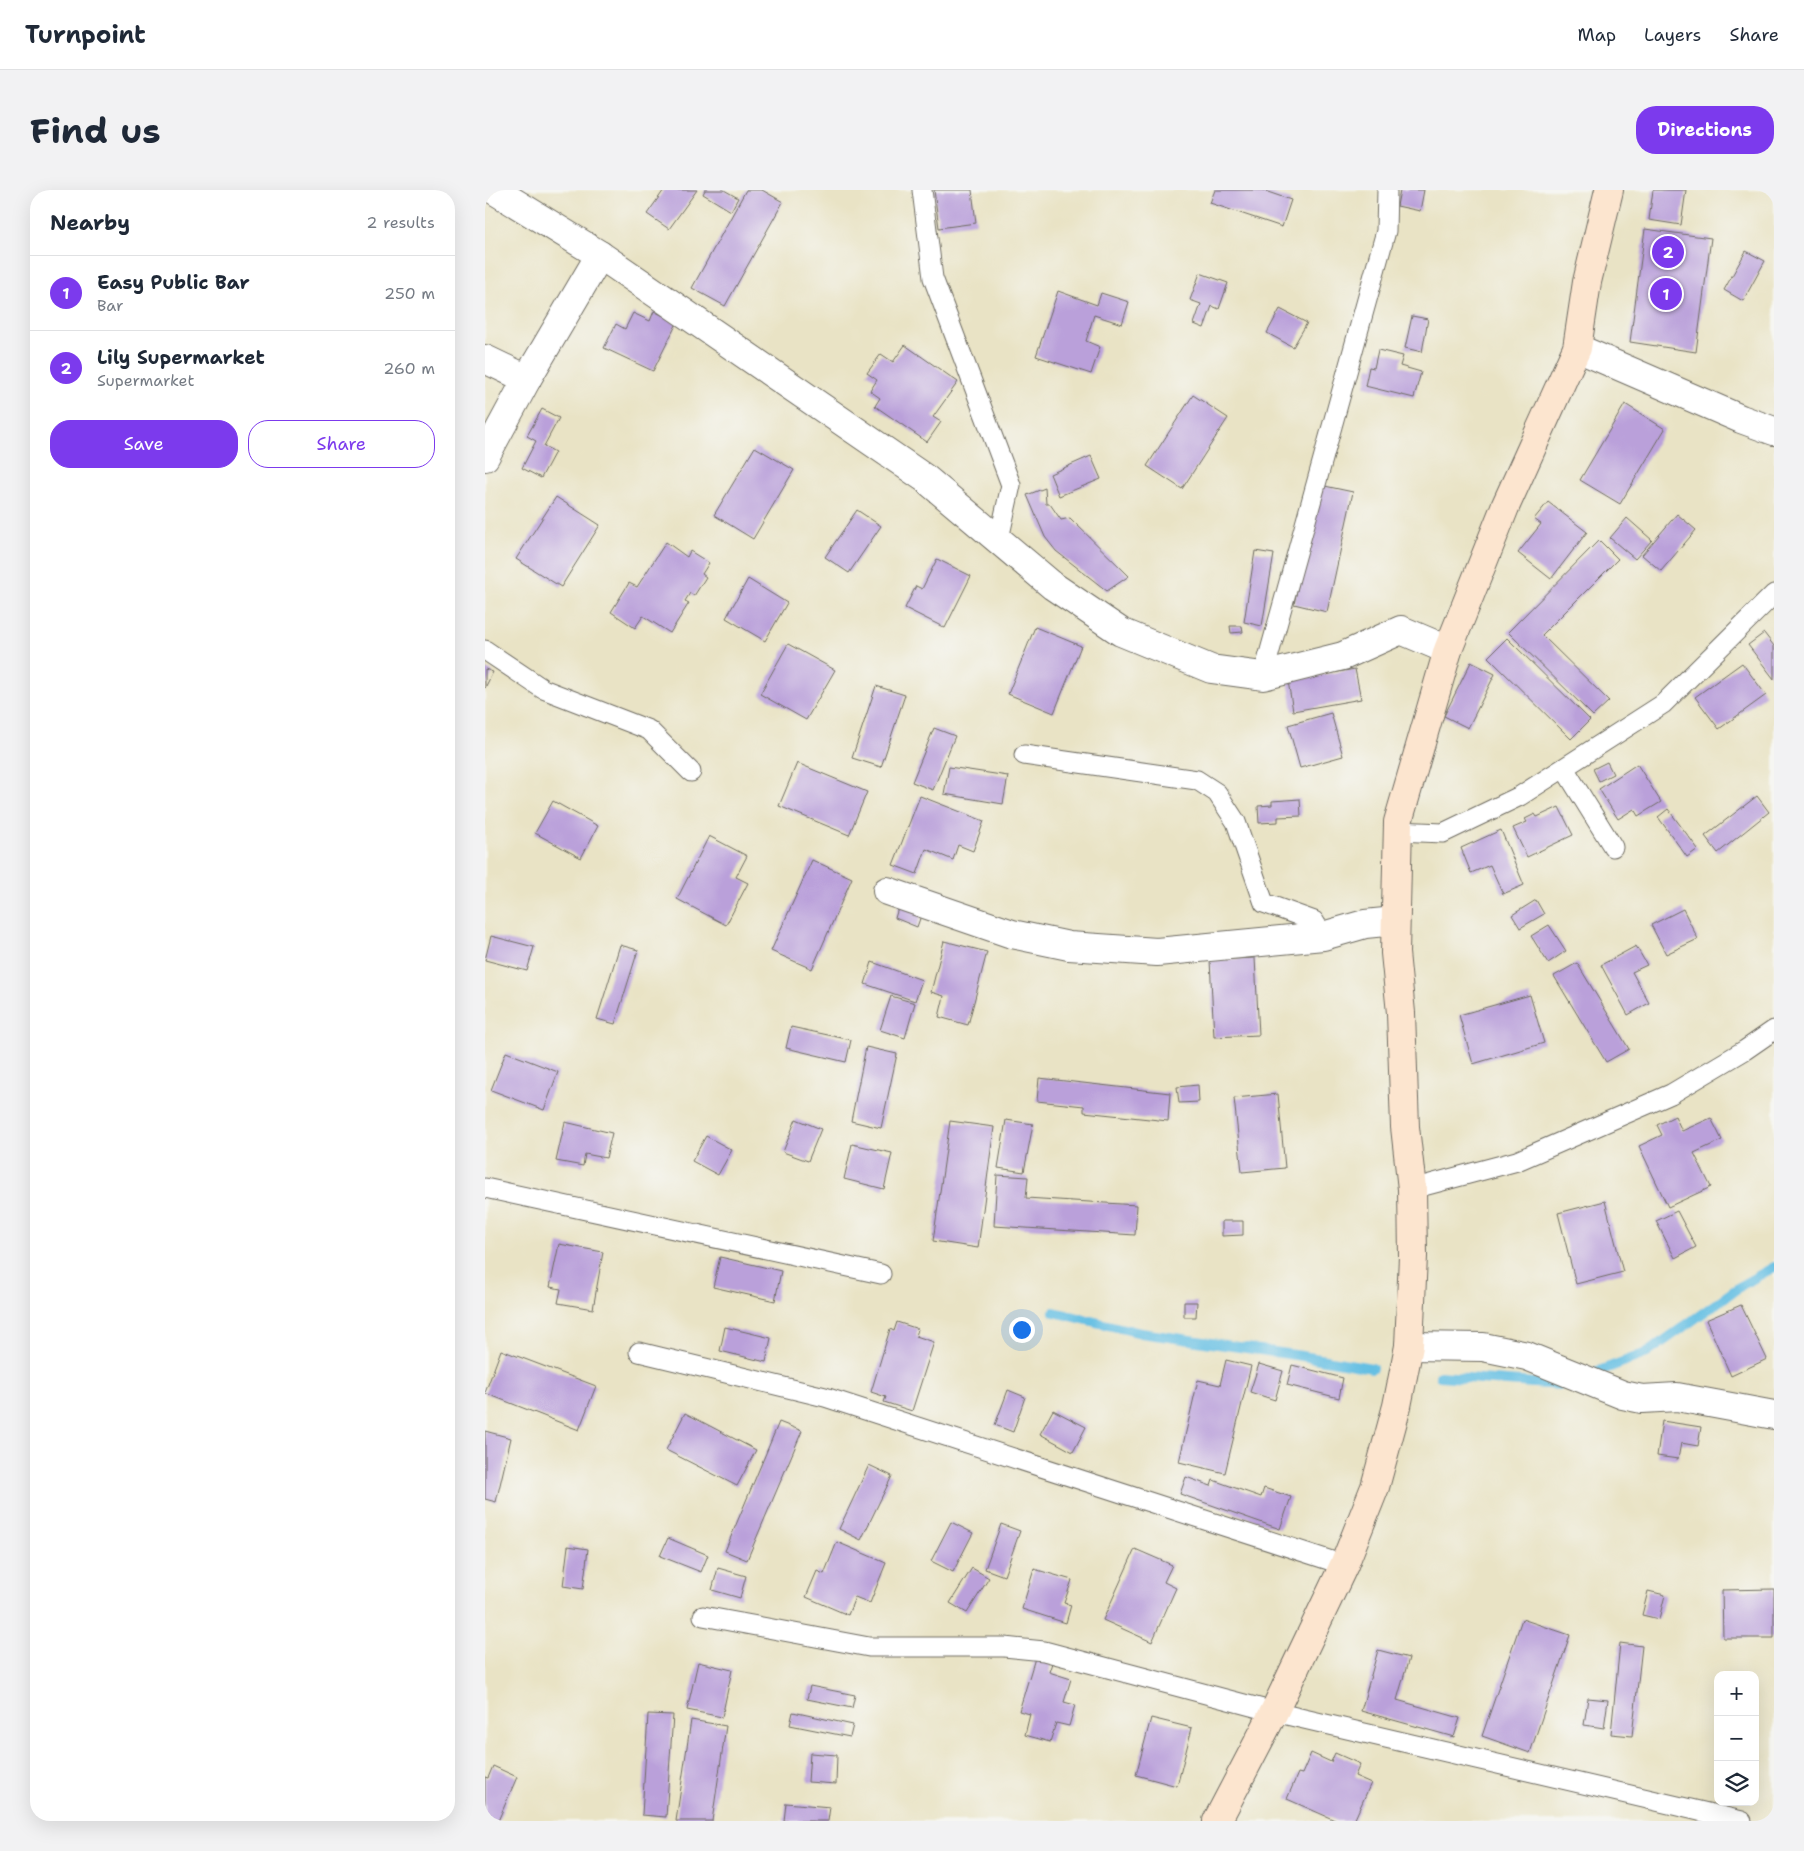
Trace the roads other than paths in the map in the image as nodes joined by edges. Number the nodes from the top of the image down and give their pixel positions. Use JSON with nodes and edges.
{"nodes":[{"id":1,"x":494,"y":190,"type":"edge"},
{"id":2,"x":922,"y":190,"type":"edge"},
{"id":3,"x":1387,"y":190,"type":"edge"},
{"id":4,"x":1609,"y":190,"type":"edge"},
{"id":5,"x":600,"y":255,"type":"junction"},
{"id":6,"x":1577,"y":348,"type":"junction"},
{"id":7,"x":485,"y":360,"type":"edge"},
{"id":8,"x":527,"y":379,"type":"junction"},
{"id":9,"x":1774,"y":431,"type":"edge"},
{"id":10,"x":485,"y":457,"type":"edge"},
{"id":11,"x":999,"y":539,"type":"junction"},
{"id":12,"x":1774,"y":594,"type":"edge"},
{"id":13,"x":485,"y":650,"type":"edge"},
{"id":14,"x":1448,"y":650,"type":"junction"},
{"id":15,"x":1263,"y":676,"type":"junction"},
{"id":16,"x":1024,"y":755,"type":"dead end"},
{"id":17,"x":1564,"y":768,"type":"junction"},
{"id":18,"x":691,"y":772,"type":"dead end"},
{"id":19,"x":1397,"y":831,"type":"junction"},
{"id":20,"x":1613,"y":847,"type":"dead end"},
{"id":21,"x":887,"y":891,"type":"dead end"},
{"id":22,"x":1395,"y":921,"type":"junction"},
{"id":23,"x":1323,"y":936,"type":"junction"},
{"id":24,"x":1774,"y":1030,"type":"edge"},
{"id":25,"x":485,"y":1188,"type":"edge"},
{"id":26,"x":1412,"y":1189,"type":"junction"},
{"id":27,"x":881,"y":1274,"type":"dead end"},
{"id":28,"x":1409,"y":1346,"type":"junction"},
{"id":29,"x":639,"y":1352,"type":"dead end"},
{"id":30,"x":1774,"y":1415,"type":"edge"},
{"id":31,"x":1343,"y":1565,"type":"junction"},
{"id":32,"x":703,"y":1616,"type":"dead end"},
{"id":33,"x":1274,"y":1712,"type":"junction"},
{"id":34,"x":1217,"y":1821,"type":"edge"},
{"id":35,"x":1742,"y":1821,"type":"edge"}],
"edges":[{"from":1,"to":5,"type":"street"},
{"from":2,"to":11,"type":"lane"},
{"from":3,"to":15,"type":"lane"},
{"from":4,"to":6,"type":"main road"},
{"from":5,"to":8,"type":"street"},
{"from":5,"to":11,"type":"street"},
{"from":6,"to":9,"type":"street"},
{"from":6,"to":14,"type":"main road"},
{"from":7,"to":8,"type":"street"},
{"from":8,"to":10,"type":"street"},
{"from":11,"to":15,"type":"street"},
{"from":12,"to":17,"type":"lane"},
{"from":13,"to":18,"type":"lane"},
{"from":14,"to":15,"type":"street"},
{"from":14,"to":19,"type":"main road"},
{"from":16,"to":23,"type":"lane"},
{"from":17,"to":19,"type":"lane"},
{"from":17,"to":20,"type":"lane"},
{"from":19,"to":22,"type":"main road"},
{"from":21,"to":23,"type":"street"},
{"from":22,"to":23,"type":"street"},
{"from":22,"to":26,"type":"main road"},
{"from":24,"to":26,"type":"lane"},
{"from":25,"to":27,"type":"lane"},
{"from":26,"to":28,"type":"main road"},
{"from":28,"to":30,"type":"street"},
{"from":28,"to":31,"type":"main road"},
{"from":29,"to":31,"type":"lane"},
{"from":31,"to":33,"type":"main road"},
{"from":32,"to":33,"type":"lane"},
{"from":33,"to":34,"type":"main road"},
{"from":33,"to":35,"type":"lane"}]}
